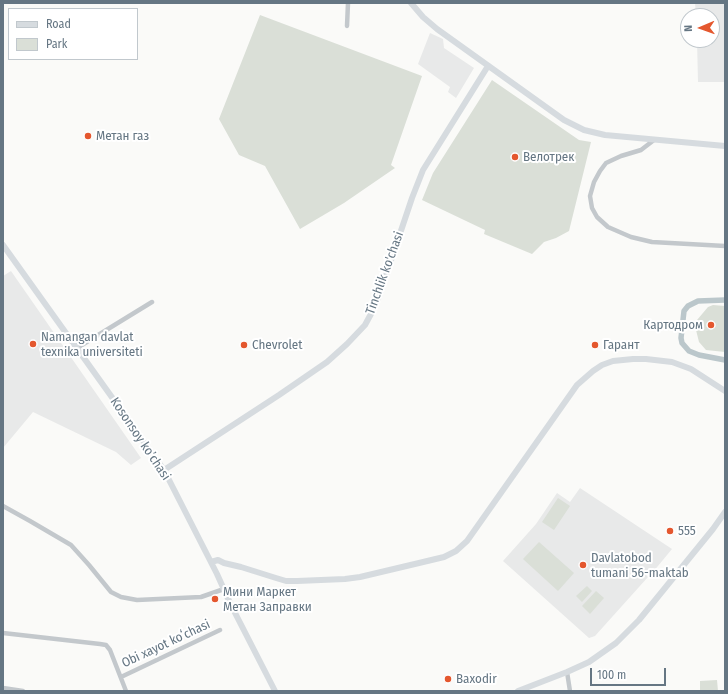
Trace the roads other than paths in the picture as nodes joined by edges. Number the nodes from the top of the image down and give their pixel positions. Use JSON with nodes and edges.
{"nodes":[{"id":1,"x":348,"y":3,"type":"edge"},
{"id":2,"x":412,"y":3,"type":"edge"},
{"id":3,"x":347,"y":26,"type":"dead end"},
{"id":4,"x":488,"y":66,"type":"junction"},
{"id":5,"x":654,"y":140,"type":"junction"},
{"id":6,"x":725,"y":146,"type":"edge"},
{"id":7,"x":3,"y":245,"type":"edge"},
{"id":8,"x":725,"y":246,"type":"edge"},
{"id":9,"x":152,"y":302,"type":"dead end"},
{"id":10,"x":77,"y":348,"type":"junction"},
{"id":11,"x":725,"y":391,"type":"edge"},
{"id":12,"x":164,"y":470,"type":"junction"},
{"id":13,"x":3,"y":506,"type":"edge"},
{"id":14,"x":725,"y":512,"type":"edge"},
{"id":15,"x":211,"y":562,"type":"junction"},
{"id":16,"x":224,"y":589,"type":"junction"},
{"id":17,"x":220,"y":630,"type":"dead end"},
{"id":18,"x":3,"y":633,"type":"edge"},
{"id":19,"x":567,"y":672,"type":"junction"},
{"id":20,"x":120,"y":677,"type":"junction"},
{"id":21,"x":3,"y":688,"type":"edge"},
{"id":22,"x":23,"y":691,"type":"edge"},
{"id":23,"x":126,"y":691,"type":"edge"},
{"id":24,"x":275,"y":691,"type":"edge"},
{"id":25,"x":518,"y":691,"type":"edge"},
{"id":26,"x":570,"y":691,"type":"edge"}],
"edges":[{"from":1,"to":3,"type":"street"},
{"from":2,"to":4,"type":"street"},
{"from":4,"to":5,"type":"street"},
{"from":4,"to":12,"type":"street","name":"Tinchlik ko'chasi"},
{"from":5,"to":6,"type":"street"},
{"from":5,"to":8,"type":"street"},
{"from":7,"to":10,"type":"street","name":"Kosonsoy ko’chasi"},
{"from":9,"to":10,"type":"street"},
{"from":10,"to":12,"type":"street","name":"Kosonsoy ko’chasi"},
{"from":11,"to":15,"type":"street"},
{"from":12,"to":15,"type":"street","name":"Kosonsoy ko’chasi"},
{"from":13,"to":16,"type":"street"},
{"from":14,"to":19,"type":"street"},
{"from":15,"to":16,"type":"street","name":"Kosonsoy ko’chasi"},
{"from":16,"to":24,"type":"street","name":"Kosonsoy ko’chasi"},
{"from":17,"to":20,"type":"street","name":"Obi xayot koʻchasi"},
{"from":18,"to":20,"type":"street"},
{"from":19,"to":25,"type":"street"},
{"from":19,"to":26,"type":"street"},
{"from":20,"to":23,"type":"street"},
{"from":21,"to":22,"type":"street"}]}
